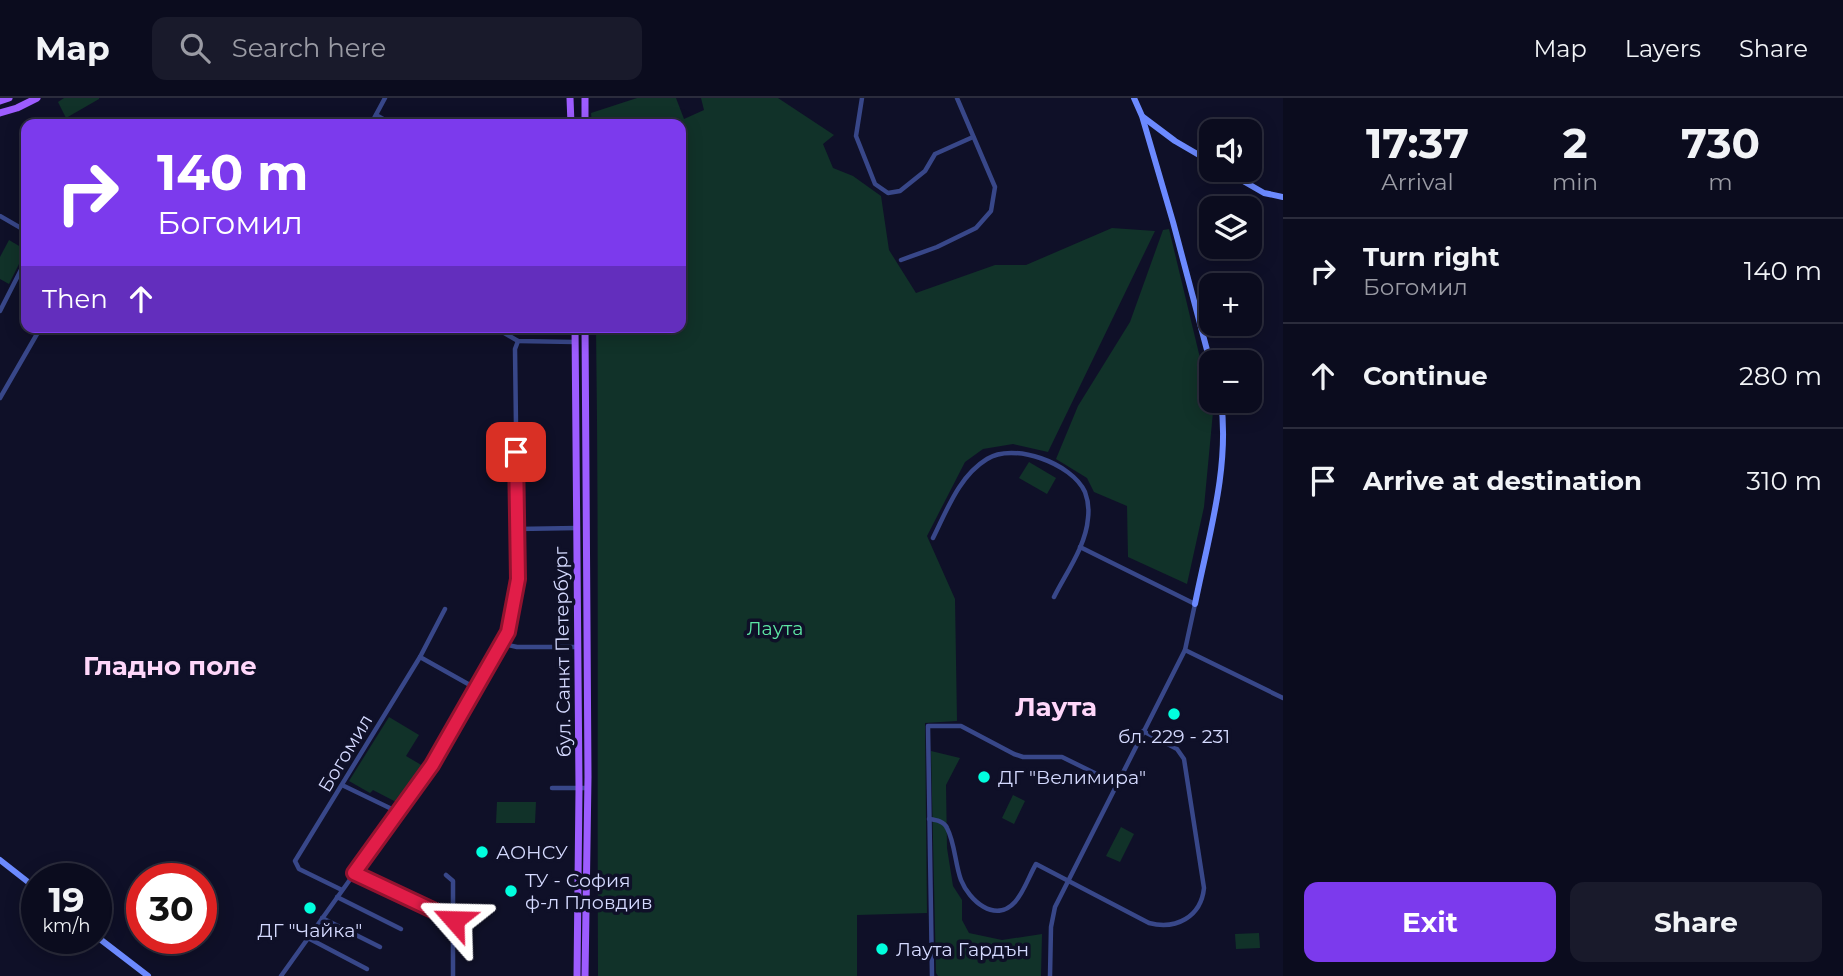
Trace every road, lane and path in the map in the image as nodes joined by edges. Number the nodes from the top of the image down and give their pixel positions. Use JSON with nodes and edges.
{"nodes":[{"id":1,"x":9,"y":98,"type":"edge"},
{"id":2,"x":37,"y":98,"type":"edge"},
{"id":3,"x":385,"y":98,"type":"edge"},
{"id":4,"x":570,"y":98,"type":"edge"},
{"id":5,"x":585,"y":98,"type":"edge"},
{"id":6,"x":862,"y":98,"type":"edge"},
{"id":7,"x":957,"y":98,"type":"edge"},
{"id":8,"x":1134,"y":98,"type":"edge"},
{"id":9,"x":0,"y":101,"type":"edge"},
{"id":10,"x":0,"y":113,"type":"edge"},
{"id":11,"x":376,"y":115,"type":"junction"},
{"id":12,"x":1142,"y":116,"type":"junction"},
{"id":13,"x":373,"y":119,"type":"edge"},
{"id":14,"x":384,"y":119,"type":"edge"},
{"id":15,"x":571,"y":119,"type":"edge"},
{"id":16,"x":584,"y":119,"type":"edge"},
{"id":17,"x":973,"y":136,"type":"junction"},
{"id":18,"x":1199,"y":155,"type":"edge"},
{"id":19,"x":1246,"y":182,"type":"edge"},
{"id":20,"x":1283,"y":197,"type":"edge"},
{"id":21,"x":0,"y":216,"type":"edge"},
{"id":22,"x":21,"y":228,"type":"edge"},
{"id":23,"x":901,"y":260,"type":"dead end"},
{"id":24,"x":21,"y":270,"type":"edge"},
{"id":25,"x":0,"y":311,"type":"edge"},
{"id":26,"x":38,"y":333,"type":"edge"},
{"id":27,"x":505,"y":333,"type":"edge"},
{"id":28,"x":575,"y":333,"type":"edge"},
{"id":29,"x":585,"y":333,"type":"edge"},
{"id":30,"x":519,"y":341,"type":"junction"},
{"id":31,"x":575,"y":342,"type":"junction"},
{"id":32,"x":1207,"y":350,"type":"edge"},
{"id":33,"x":0,"y":398,"type":"edge"},
{"id":34,"x":1222,"y":413,"type":"edge"},
{"id":35,"x":577,"y":528,"type":"junction"},
{"id":36,"x":517,"y":529,"type":"junction"},
{"id":37,"x":933,"y":538,"type":"dead end"},
{"id":38,"x":1080,"y":547,"type":"junction"},
{"id":39,"x":1054,"y":597,"type":"dead end"},
{"id":40,"x":1195,"y":604,"type":"junction"},
{"id":41,"x":445,"y":609,"type":"dead end"},
{"id":42,"x":495,"y":642,"type":"dead end"},
{"id":43,"x":501,"y":644,"type":"junction"},
{"id":44,"x":578,"y":648,"type":"junction"},
{"id":45,"x":1185,"y":650,"type":"junction"},
{"id":46,"x":420,"y":657,"type":"junction"},
{"id":47,"x":477,"y":689,"type":"junction"},
{"id":48,"x":1283,"y":698,"type":"edge"},
{"id":49,"x":1143,"y":731,"type":"junction"},
{"id":50,"x":342,"y":785,"type":"junction"},
{"id":51,"x":1117,"y":785,"type":"junction"},
{"id":52,"x":552,"y":788,"type":"dead end"},
{"id":53,"x":584,"y":788,"type":"junction"},
{"id":54,"x":398,"y":812,"type":"junction"},
{"id":55,"x":929,"y":819,"type":"junction"},
{"id":56,"x":0,"y":860,"type":"edge"},
{"id":57,"x":354,"y":873,"type":"junction"},
{"id":58,"x":446,"y":875,"type":"dead end"},
{"id":59,"x":21,"y":877,"type":"edge"},
{"id":60,"x":1069,"y":881,"type":"junction"},
{"id":61,"x":342,"y":890,"type":"junction"},
{"id":62,"x":337,"y":897,"type":"junction"},
{"id":63,"x":322,"y":918,"type":"junction"},
{"id":64,"x":454,"y":920,"type":"junction"},
{"id":65,"x":401,"y":929,"type":"dead end"},
{"id":66,"x":308,"y":938,"type":"junction"},
{"id":67,"x":380,"y":947,"type":"dead end"},
{"id":68,"x":112,"y":948,"type":"edge"},
{"id":69,"x":367,"y":969,"type":"dead end"},
{"id":70,"x":148,"y":976,"type":"edge"},
{"id":71,"x":283,"y":976,"type":"edge"},
{"id":72,"x":453,"y":976,"type":"edge"},
{"id":73,"x":577,"y":976,"type":"edge"},
{"id":74,"x":585,"y":976,"type":"edge"},
{"id":75,"x":932,"y":976,"type":"edge"},
{"id":76,"x":1050,"y":976,"type":"edge"}],
"edges":[{"from":1,"to":9,"type":"main road"},
{"from":2,"to":10,"type":"main road"},
{"from":3,"to":11,"type":"street"},
{"from":4,"to":15,"type":"main road"},
{"from":5,"to":16,"type":"main road"},
{"from":6,"to":17,"type":"street"},
{"from":7,"to":17,"type":"street"},
{"from":8,"to":12,"type":"street"},
{"from":11,"to":13,"type":"street"},
{"from":11,"to":14,"type":"street"},
{"from":12,"to":18,"type":"street"},
{"from":12,"to":32,"type":"street"},
{"from":17,"to":23,"type":"street"},
{"from":19,"to":20,"type":"street"},
{"from":21,"to":22,"type":"street"},
{"from":24,"to":25,"type":"street"},
{"from":26,"to":33,"type":"street"},
{"from":27,"to":30,"type":"street"},
{"from":28,"to":31,"type":"main road","name":"бул. Санкт Петербург"},
{"from":29,"to":53,"type":"main road","name":"бул. Санкт Петербург"},
{"from":30,"to":31,"type":"street"},
{"from":30,"to":36,"type":"street"},
{"from":31,"to":35,"type":"main road","name":"бул. Санкт Петербург"},
{"from":34,"to":40,"type":"street"},
{"from":35,"to":36,"type":"street"},
{"from":35,"to":44,"type":"main road","name":"бул. Санкт Петербург"},
{"from":36,"to":43,"type":"street"},
{"from":37,"to":38,"type":"street"},
{"from":38,"to":39,"type":"street"},
{"from":38,"to":40,"type":"street"},
{"from":40,"to":45,"type":"street"},
{"from":41,"to":46,"type":"street","name":"Богомил"},
{"from":42,"to":43,"type":"street"},
{"from":43,"to":44,"type":"street"},
{"from":43,"to":47,"type":"street"},
{"from":44,"to":53,"type":"main road","name":"бул. Санкт Петербург"},
{"from":45,"to":48,"type":"street"},
{"from":45,"to":49,"type":"street"},
{"from":46,"to":47,"type":"street"},
{"from":46,"to":50,"type":"street","name":"Богомил"},
{"from":47,"to":54,"type":"street"},
{"from":49,"to":51,"type":"street"},
{"from":49,"to":60,"type":"street"},
{"from":50,"to":54,"type":"street"},
{"from":50,"to":61,"type":"street","name":"Богомил"},
{"from":51,"to":55,"type":"street"},
{"from":51,"to":60,"type":"street"},
{"from":52,"to":53,"type":"street"},
{"from":53,"to":73,"type":"main road","name":"бул. Санкт Петербург"},
{"from":53,"to":74,"type":"main road","name":"бул. Санкт Петербург"},
{"from":54,"to":57,"type":"street"},
{"from":55,"to":60,"type":"street"},
{"from":55,"to":75,"type":"street"},
{"from":56,"to":59,"type":"street"},
{"from":57,"to":61,"type":"street"},
{"from":57,"to":64,"type":"street"},
{"from":58,"to":64,"type":"street"},
{"from":60,"to":76,"type":"street"},
{"from":61,"to":62,"type":"street"},
{"from":62,"to":63,"type":"street"},
{"from":62,"to":65,"type":"street"},
{"from":63,"to":66,"type":"street"},
{"from":63,"to":67,"type":"street"},
{"from":64,"to":72,"type":"street"},
{"from":66,"to":69,"type":"street"},
{"from":66,"to":71,"type":"street"},
{"from":68,"to":70,"type":"street"}]}
